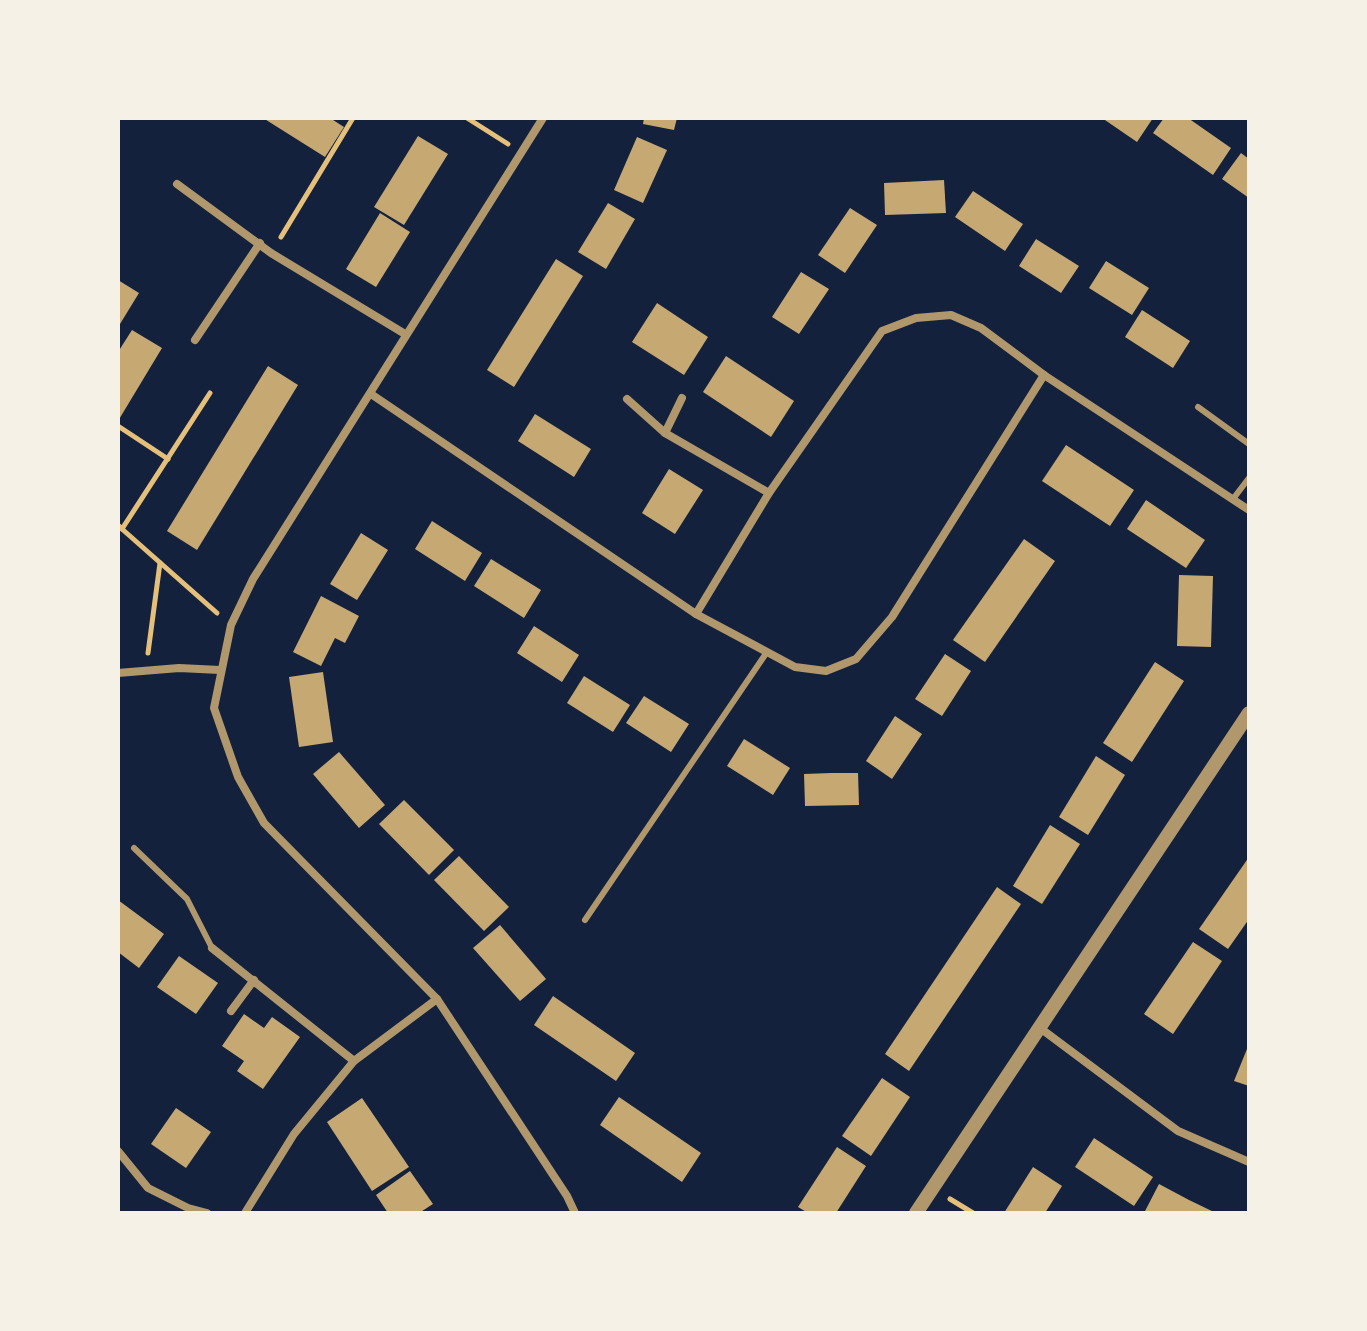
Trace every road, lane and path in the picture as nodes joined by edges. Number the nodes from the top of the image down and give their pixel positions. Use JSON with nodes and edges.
{"nodes":[{"id":1,"x":353,"y":118,"type":"edge"},
{"id":2,"x":467,"y":118,"type":"edge"},
{"id":3,"x":543,"y":118,"type":"edge"},
{"id":4,"x":522,"y":153,"type":"junction"},
{"id":5,"x":177,"y":184,"type":"dead end"},
{"id":6,"x":260,"y":243,"type":"junction"},
{"id":7,"x":271,"y":253,"type":"junction"},
{"id":8,"x":405,"y":334,"type":"junction"},
{"id":9,"x":195,"y":340,"type":"dead end"},
{"id":10,"x":1044,"y":375,"type":"junction"},
{"id":11,"x":210,"y":393,"type":"dead end"},
{"id":12,"x":371,"y":394,"type":"junction"},
{"id":13,"x":682,"y":398,"type":"dead end"},
{"id":14,"x":627,"y":399,"type":"dead end"},
{"id":15,"x":1198,"y":407,"type":"dead end"},
{"id":16,"x":118,"y":426,"type":"edge"},
{"id":17,"x":665,"y":433,"type":"junction"},
{"id":18,"x":1249,"y":444,"type":"edge"},
{"id":19,"x":168,"y":459,"type":"junction"},
{"id":20,"x":1249,"y":478,"type":"edge"},
{"id":21,"x":769,"y":493,"type":"junction"},
{"id":22,"x":1233,"y":499,"type":"junction"},
{"id":23,"x":1249,"y":510,"type":"edge"},
{"id":24,"x":120,"y":527,"type":"edge"},
{"id":25,"x":160,"y":562,"type":"junction"},
{"id":26,"x":696,"y":614,"type":"junction"},
{"id":27,"x":231,"y":625,"type":"junction"},
{"id":28,"x":767,"y":652,"type":"junction"},
{"id":29,"x":220,"y":670,"type":"junction"},
{"id":30,"x":146,"y":671,"type":"junction"},
{"id":31,"x":118,"y":673,"type":"edge"},
{"id":32,"x":1249,"y":713,"type":"edge"},
{"id":33,"x":134,"y":848,"type":"dead end"},
{"id":34,"x":585,"y":920,"type":"dead end"},
{"id":35,"x":212,"y":948,"type":"joint"},
{"id":36,"x":254,"y":980,"type":"junction"},
{"id":37,"x":437,"y":999,"type":"junction"},
{"id":38,"x":231,"y":1011,"type":"dead end"},
{"id":39,"x":1040,"y":1028,"type":"junction"},
{"id":40,"x":354,"y":1061,"type":"junction"},
{"id":41,"x":118,"y":1151,"type":"edge"},
{"id":42,"x":1249,"y":1162,"type":"edge"},
{"id":43,"x":207,"y":1213,"type":"edge"},
{"id":44,"x":245,"y":1213,"type":"edge"},
{"id":45,"x":575,"y":1213,"type":"edge"},
{"id":46,"x":916,"y":1213,"type":"edge"}],
"edges":[{"from":1,"to":7,"type":"path"},
{"from":2,"to":4,"type":"path"},
{"from":3,"to":4,"type":"street"},
{"from":4,"to":8,"type":"street"},
{"from":5,"to":6,"type":"street"},
{"from":6,"to":7,"type":"street"},
{"from":6,"to":9,"type":"street"},
{"from":7,"to":8,"type":"street"},
{"from":8,"to":12,"type":"street"},
{"from":10,"to":21,"type":"street"},
{"from":10,"to":22,"type":"street"},
{"from":10,"to":28,"type":"street"},
{"from":11,"to":19,"type":"path"},
{"from":12,"to":26,"type":"street"},
{"from":12,"to":27,"type":"street"},
{"from":13,"to":17,"type":"street"},
{"from":14,"to":17,"type":"street"},
{"from":15,"to":18,"type":"lane"},
{"from":16,"to":19,"type":"path"},
{"from":17,"to":21,"type":"street"},
{"from":19,"to":24,"type":"path"},
{"from":20,"to":22,"type":"lane"},
{"from":21,"to":26,"type":"street"},
{"from":22,"to":23,"type":"street"},
{"from":24,"to":25,"type":"path"},
{"from":25,"to":27,"type":"path"},
{"from":25,"to":30,"type":"path"},
{"from":26,"to":28,"type":"street"},
{"from":27,"to":29,"type":"street"},
{"from":28,"to":34,"type":"lane"},
{"from":29,"to":30,"type":"street"},
{"from":29,"to":37,"type":"street"},
{"from":30,"to":31,"type":"street"},
{"from":32,"to":39,"type":"street"},
{"from":33,"to":35,"type":"lane"},
{"from":35,"to":36,"type":"street"},
{"from":36,"to":38,"type":"street"},
{"from":36,"to":40,"type":"street"},
{"from":37,"to":40,"type":"street"},
{"from":37,"to":45,"type":"street"},
{"from":39,"to":42,"type":"street"},
{"from":39,"to":46,"type":"street"},
{"from":40,"to":44,"type":"street"},
{"from":41,"to":43,"type":"street"}]}
